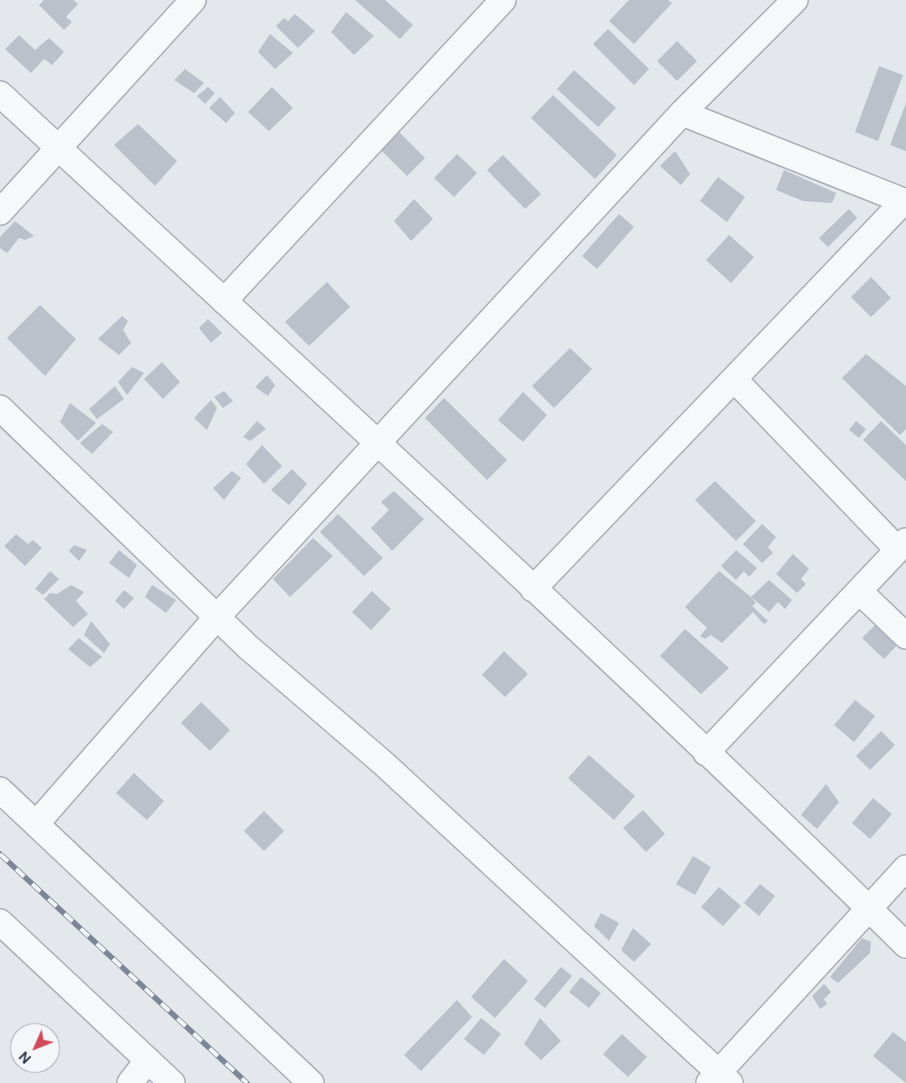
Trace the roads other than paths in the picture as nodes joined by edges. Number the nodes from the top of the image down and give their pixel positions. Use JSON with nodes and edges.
{"nodes":[{"id":1,"x":193,"y":0,"type":"edge"},
{"id":2,"x":502,"y":0,"type":"edge"},
{"id":3,"x":795,"y":0,"type":"edge"},
{"id":4,"x":0,"y":94,"type":"edge"},
{"id":5,"x":682,"y":113,"type":"junction"},
{"id":6,"x":58,"y":148,"type":"junction"},
{"id":7,"x":905,"y":202,"type":"edge"},
{"id":8,"x":0,"y":212,"type":"edge"},
{"id":9,"x":224,"y":301,"type":"junction"},
{"id":10,"x":734,"y":379,"type":"junction"},
{"id":11,"x":0,"y":408,"type":"edge"},
{"id":12,"x":378,"y":444,"type":"junction"},
{"id":13,"x":902,"y":546,"type":"edge"},
{"id":14,"x":533,"y":589,"type":"junction"},
{"id":15,"x":859,"y":592,"type":"junction"},
{"id":16,"x":216,"y":617,"type":"junction"},
{"id":17,"x":906,"y":636,"type":"edge"},
{"id":18,"x":706,"y":753,"type":"junction"},
{"id":19,"x":0,"y":790,"type":"edge"},
{"id":20,"x":36,"y":824,"type":"junction"},
{"id":21,"x":906,"y":868,"type":"edge"},
{"id":22,"x":869,"y":908,"type":"junction"},
{"id":23,"x":0,"y":922,"type":"edge"},
{"id":24,"x":906,"y":945,"type":"edge"},
{"id":25,"x":148,"y":1060,"type":"junction"},
{"id":26,"x":719,"y":1080,"type":"edge"},
{"id":27,"x":130,"y":1083,"type":"edge"},
{"id":28,"x":172,"y":1083,"type":"edge"},
{"id":29,"x":311,"y":1083,"type":"edge"}],
"edges":[{"from":1,"to":6,"type":"street"},
{"from":2,"to":9,"type":"street"},
{"from":3,"to":5,"type":"street"},
{"from":4,"to":6,"type":"street"},
{"from":5,"to":7,"type":"street"},
{"from":5,"to":12,"type":"street"},
{"from":6,"to":8,"type":"street"},
{"from":6,"to":9,"type":"street"},
{"from":7,"to":10,"type":"street"},
{"from":9,"to":12,"type":"street"},
{"from":10,"to":13,"type":"street"},
{"from":10,"to":14,"type":"street"},
{"from":11,"to":16,"type":"street"},
{"from":12,"to":14,"type":"street"},
{"from":12,"to":16,"type":"street"},
{"from":13,"to":15,"type":"street"},
{"from":14,"to":18,"type":"street"},
{"from":15,"to":17,"type":"street"},
{"from":15,"to":18,"type":"street"},
{"from":16,"to":20,"type":"street"},
{"from":16,"to":26,"type":"street"},
{"from":18,"to":22,"type":"street"},
{"from":19,"to":20,"type":"street"},
{"from":20,"to":29,"type":"street"},
{"from":21,"to":22,"type":"street"},
{"from":22,"to":24,"type":"street"},
{"from":22,"to":26,"type":"street"},
{"from":23,"to":25,"type":"street"},
{"from":25,"to":27,"type":"street"},
{"from":25,"to":28,"type":"street"}]}
